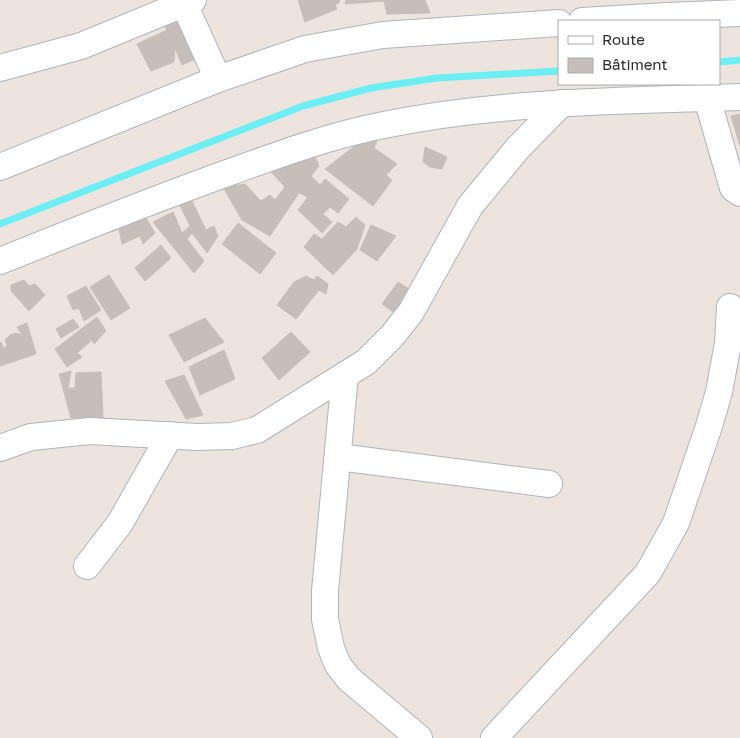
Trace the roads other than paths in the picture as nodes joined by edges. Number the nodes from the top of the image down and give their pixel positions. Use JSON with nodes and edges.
{"nodes":[{"id":1,"x":186,"y":1,"type":"edge"},
{"id":2,"x":663,"y":8,"type":"edge"},
{"id":3,"x":740,"y":13,"type":"edge"},
{"id":4,"x":588,"y":20,"type":"edge"},
{"id":5,"x":558,"y":23,"type":"edge"},
{"id":6,"x":0,"y":68,"type":"edge"},
{"id":7,"x":218,"y":79,"type":"junction"},
{"id":8,"x":740,"y":97,"type":"edge"},
{"id":9,"x":707,"y":98,"type":"junction"},
{"id":10,"x":562,"y":103,"type":"junction"},
{"id":11,"x":0,"y":167,"type":"edge"},
{"id":12,"x":740,"y":193,"type":"edge"},
{"id":13,"x":0,"y":261,"type":"edge"},
{"id":14,"x":730,"y":307,"type":"dead end"},
{"id":15,"x":345,"y":375,"type":"junction"},
{"id":16,"x":170,"y":435,"type":"junction"},
{"id":17,"x":0,"y":448,"type":"edge"},
{"id":18,"x":338,"y":457,"type":"junction"},
{"id":19,"x":549,"y":484,"type":"dead end"},
{"id":20,"x":87,"y":566,"type":"dead end"},
{"id":21,"x":419,"y":738,"type":"edge"},
{"id":22,"x":494,"y":738,"type":"edge"}],
"edges":[{"from":1,"to":6,"type":"street"},
{"from":1,"to":7,"type":"street"},
{"from":2,"to":3,"type":"street"},
{"from":2,"to":4,"type":"street"},
{"from":5,"to":7,"type":"street"},
{"from":7,"to":11,"type":"street"},
{"from":8,"to":9,"type":"street"},
{"from":9,"to":10,"type":"street"},
{"from":9,"to":12,"type":"street"},
{"from":10,"to":13,"type":"street"},
{"from":10,"to":15,"type":"street"},
{"from":14,"to":22,"type":"street"},
{"from":15,"to":16,"type":"street"},
{"from":15,"to":18,"type":"street"},
{"from":16,"to":17,"type":"street"},
{"from":16,"to":20,"type":"street"},
{"from":18,"to":19,"type":"street"},
{"from":18,"to":21,"type":"street"}]}
